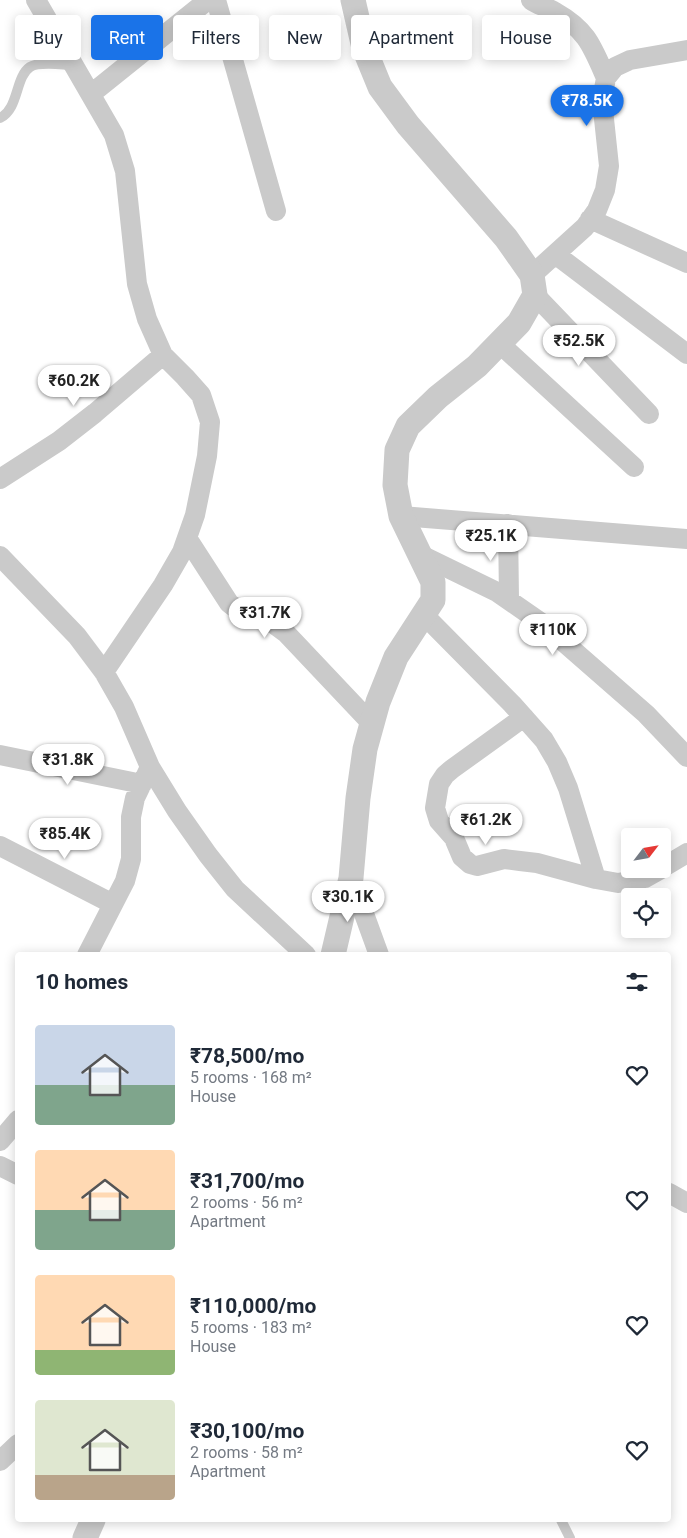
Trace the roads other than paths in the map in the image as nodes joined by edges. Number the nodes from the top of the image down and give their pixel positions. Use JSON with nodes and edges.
{"nodes":[{"id":1,"x":36,"y":0,"type":"edge"},
{"id":2,"x":208,"y":0,"type":"edge"},
{"id":3,"x":216,"y":0,"type":"edge"},
{"id":4,"x":353,"y":0,"type":"edge"},
{"id":5,"x":531,"y":0,"type":"edge"},
{"id":6,"x":687,"y":50,"type":"edge"},
{"id":7,"x":75,"y":65,"type":"junction"},
{"id":8,"x":606,"y":78,"type":"junction"},
{"id":9,"x":91,"y":94,"type":"junction"},
{"id":10,"x":0,"y":118,"type":"edge"},
{"id":11,"x":276,"y":211,"type":"dead end"},
{"id":12,"x":590,"y":219,"type":"junction"},
{"id":13,"x":555,"y":254,"type":"junction"},
{"id":14,"x":687,"y":263,"type":"edge"},
{"id":15,"x":534,"y":285,"type":"junction"},
{"id":16,"x":499,"y":343,"type":"junction"},
{"id":17,"x":687,"y":354,"type":"edge"},
{"id":18,"x":163,"y":356,"type":"junction"},
{"id":19,"x":649,"y":414,"type":"dead end"},
{"id":20,"x":634,"y":467,"type":"dead end"},
{"id":21,"x":0,"y":479,"type":"edge"},
{"id":22,"x":401,"y":516,"type":"junction"},
{"id":23,"x":508,"y":524,"type":"junction"},
{"id":24,"x":187,"y":538,"type":"junction"},
{"id":25,"x":687,"y":539,"type":"edge"},
{"id":26,"x":421,"y":554,"type":"junction"},
{"id":27,"x":0,"y":556,"type":"edge"},
{"id":28,"x":509,"y":599,"type":"junction"},
{"id":29,"x":424,"y":615,"type":"junction"},
{"id":30,"x":104,"y":672,"type":"junction"},
{"id":31,"x":524,"y":717,"type":"junction"},
{"id":32,"x":372,"y":724,"type":"junction"},
{"id":33,"x":0,"y":755,"type":"edge"},
{"id":34,"x":687,"y":757,"type":"edge"},
{"id":35,"x":146,"y":776,"type":"junction"},
{"id":36,"x":0,"y":846,"type":"edge"},
{"id":37,"x":687,"y":853,"type":"edge"},
{"id":38,"x":671,"y":863,"type":"edge"},
{"id":39,"x":351,"y":878,"type":"junction"},
{"id":40,"x":645,"y":878,"type":"edge"},
{"id":41,"x":596,"y":879,"type":"junction"},
{"id":42,"x":113,"y":904,"type":"junction"},
{"id":43,"x":89,"y":952,"type":"edge"},
{"id":44,"x":303,"y":952,"type":"edge"},
{"id":45,"x":335,"y":952,"type":"edge"},
{"id":46,"x":378,"y":952,"type":"edge"},
{"id":47,"x":15,"y":1124,"type":"edge"},
{"id":48,"x":0,"y":1141,"type":"edge"},
{"id":49,"x":0,"y":1166,"type":"edge"},
{"id":50,"x":15,"y":1174,"type":"edge"},
{"id":51,"x":671,"y":1194,"type":"edge"},
{"id":52,"x":687,"y":1203,"type":"edge"},
{"id":53,"x":15,"y":1447,"type":"edge"},
{"id":54,"x":0,"y":1461,"type":"edge"},
{"id":55,"x":92,"y":1522,"type":"edge"},
{"id":56,"x":562,"y":1522,"type":"edge"},
{"id":57,"x":85,"y":1538,"type":"edge"},
{"id":58,"x":570,"y":1538,"type":"edge"}],
"edges":[{"from":1,"to":7,"type":"street"},
{"from":2,"to":9,"type":"street"},
{"from":3,"to":11,"type":"street"},
{"from":4,"to":15,"type":"street"},
{"from":5,"to":8,"type":"street"},
{"from":6,"to":8,"type":"street"},
{"from":7,"to":9,"type":"street"},
{"from":7,"to":10,"type":"lane"},
{"from":8,"to":12,"type":"street"},
{"from":9,"to":18,"type":"street"},
{"from":12,"to":13,"type":"street"},
{"from":12,"to":14,"type":"street"},
{"from":13,"to":15,"type":"street"},
{"from":13,"to":17,"type":"street"},
{"from":15,"to":16,"type":"street"},
{"from":15,"to":19,"type":"street"},
{"from":16,"to":20,"type":"street"},
{"from":16,"to":22,"type":"street"},
{"from":18,"to":21,"type":"street"},
{"from":18,"to":24,"type":"street"},
{"from":22,"to":23,"type":"street"},
{"from":22,"to":26,"type":"street"},
{"from":23,"to":25,"type":"street"},
{"from":23,"to":28,"type":"street"},
{"from":24,"to":30,"type":"street"},
{"from":24,"to":32,"type":"street"},
{"from":26,"to":28,"type":"street"},
{"from":26,"to":29,"type":"street"},
{"from":27,"to":30,"type":"street"},
{"from":28,"to":34,"type":"street"},
{"from":29,"to":31,"type":"street"},
{"from":29,"to":32,"type":"street"},
{"from":30,"to":35,"type":"street"},
{"from":31,"to":41,"type":"street"},
{"from":31,"to":41,"type":"street"},
{"from":32,"to":39,"type":"street"},
{"from":33,"to":35,"type":"street"},
{"from":35,"to":42,"type":"street"},
{"from":35,"to":44,"type":"street"},
{"from":36,"to":42,"type":"street"},
{"from":37,"to":38,"type":"street"},
{"from":39,"to":45,"type":"street"},
{"from":39,"to":46,"type":"street"},
{"from":40,"to":41,"type":"street"},
{"from":42,"to":43,"type":"street"},
{"from":47,"to":48,"type":"street"},
{"from":49,"to":50,"type":"street"},
{"from":51,"to":52,"type":"street"},
{"from":53,"to":54,"type":"street"},
{"from":55,"to":57,"type":"street"},
{"from":56,"to":58,"type":"lane"}]}
